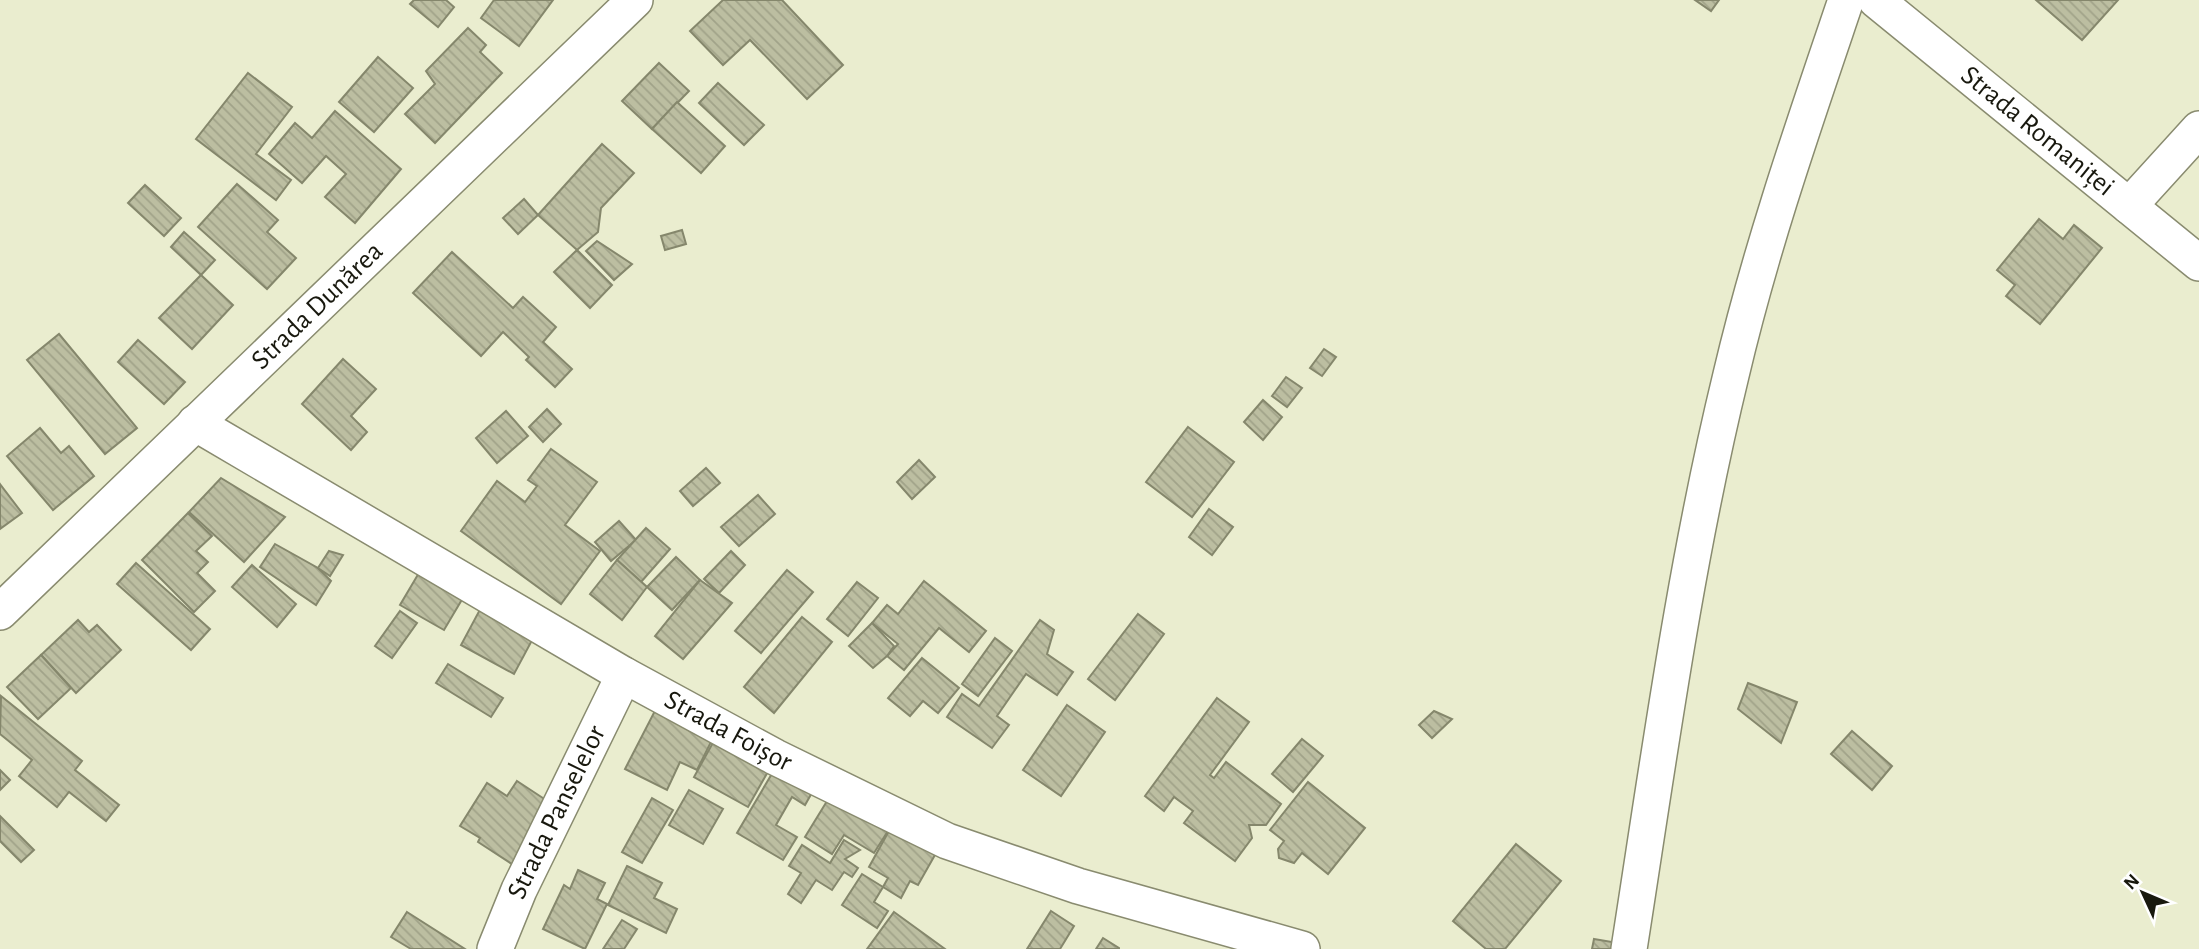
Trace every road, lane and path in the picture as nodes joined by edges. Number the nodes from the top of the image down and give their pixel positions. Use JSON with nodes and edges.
{"nodes":[{"id":1,"x":635,"y":0,"type":"edge"},
{"id":2,"x":1846,"y":0,"type":"edge"},
{"id":3,"x":1876,"y":0,"type":"edge"},
{"id":4,"x":2199,"y":129,"type":"edge"},
{"id":5,"x":2130,"y":206,"type":"junction"},
{"id":6,"x":2199,"y":263,"type":"edge"},
{"id":7,"x":195,"y":423,"type":"junction"},
{"id":8,"x":0,"y":612,"type":"edge"},
{"id":9,"x":624,"y":675,"type":"junction"},
{"id":10,"x":495,"y":949,"type":"edge"},
{"id":11,"x":1302,"y":949,"type":"edge"},
{"id":12,"x":1629,"y":949,"type":"edge"}],
"edges":[{"from":1,"to":7,"type":"street","name":"Strada Dunărea"},
{"from":2,"to":12,"type":"street"},
{"from":3,"to":5,"type":"street","name":"Strada Romaniței"},
{"from":4,"to":5,"type":"street"},
{"from":5,"to":6,"type":"street","name":"Strada Romaniței"},
{"from":7,"to":8,"type":"street","name":"Strada Dunărea"},
{"from":7,"to":9,"type":"street","name":"Strada Foișor"},
{"from":9,"to":10,"type":"street","name":"Strada Panselelor"},
{"from":9,"to":11,"type":"street","name":"Strada Foișor"}]}
